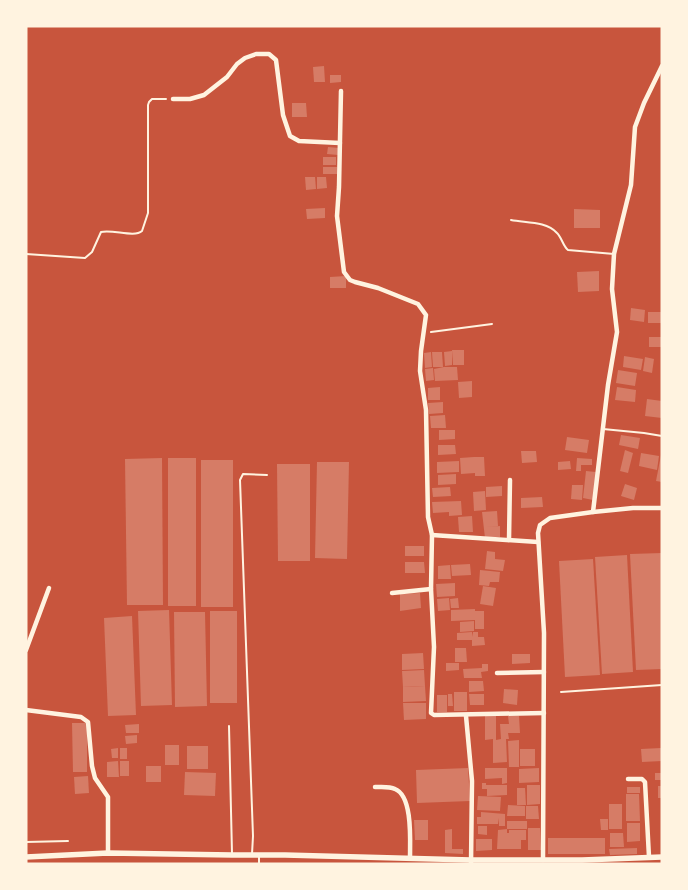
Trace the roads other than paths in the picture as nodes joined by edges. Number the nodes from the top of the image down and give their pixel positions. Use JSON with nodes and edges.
{"nodes":[{"id":1,"x":662,"y":66,"type":"edge"},
{"id":2,"x":341,"y":90,"type":"dead end"},
{"id":3,"x":173,"y":99,"type":"road end"},
{"id":4,"x":340,"y":142,"type":"junction"},
{"id":5,"x":510,"y":220,"type":"dead end"},
{"id":6,"x":614,"y":254,"type":"junction"},
{"id":7,"x":603,"y":429,"type":"junction"},
{"id":8,"x":662,"y":436,"type":"edge"},
{"id":9,"x":267,"y":475,"type":"dead end"},
{"id":10,"x":510,"y":480,"type":"dead end"},
{"id":11,"x":662,"y":508,"type":"edge"},
{"id":12,"x":593,"y":512,"type":"junction"},
{"id":13,"x":432,"y":535,"type":"junction"},
{"id":14,"x":508,"y":540,"type":"junction"},
{"id":15,"x":538,"y":542,"type":"junction"},
{"id":16,"x":49,"y":588,"type":"dead end"},
{"id":17,"x":431,"y":589,"type":"junction"},
{"id":18,"x":392,"y":593,"type":"dead end"},
{"id":19,"x":26,"y":650,"type":"edge"},
{"id":20,"x":544,"y":672,"type":"junction"},
{"id":21,"x":498,"y":673,"type":"dead end"},
{"id":22,"x":662,"y":685,"type":"edge"},
{"id":23,"x":560,"y":692,"type":"dead end"},
{"id":24,"x":26,"y":710,"type":"edge"},
{"id":25,"x":544,"y":714,"type":"junction"},
{"id":26,"x":466,"y":716,"type":"junction"},
{"id":27,"x":229,"y":726,"type":"dead end"},
{"id":28,"x":628,"y":779,"type":"dead end"},
{"id":29,"x":375,"y":787,"type":"dead end"},
{"id":30,"x":68,"y":841,"type":"dead end"},
{"id":31,"x":26,"y":842,"type":"edge"},
{"id":32,"x":108,"y":853,"type":"junction"},
{"id":33,"x":259,"y":855,"type":"junction"},
{"id":34,"x":232,"y":856,"type":"junction"},
{"id":35,"x":252,"y":856,"type":"junction"},
{"id":36,"x":26,"y":857,"type":"edge"},
{"id":37,"x":648,"y":857,"type":"junction"},
{"id":38,"x":662,"y":857,"type":"edge"},
{"id":39,"x":410,"y":858,"type":"junction"},
{"id":40,"x":543,"y":860,"type":"junction"},
{"id":41,"x":393,"y":861,"type":"edge"},
{"id":42,"x":471,"y":862,"type":"edge"},
{"id":43,"x":582,"y":862,"type":"edge"},
{"id":44,"x":260,"y":864,"type":"edge"}],
"edges":[{"from":1,"to":6,"type":"street"},
{"from":2,"to":4,"type":"street"},
{"from":3,"to":4,"type":"street"},
{"from":4,"to":13,"type":"street"},
{"from":5,"to":6,"type":"lane"},
{"from":6,"to":7,"type":"street"},
{"from":7,"to":8,"type":"lane"},
{"from":7,"to":12,"type":"street"},
{"from":9,"to":35,"type":"lane"},
{"from":10,"to":14,"type":"street"},
{"from":11,"to":12,"type":"street"},
{"from":12,"to":15,"type":"street"},
{"from":13,"to":14,"type":"street"},
{"from":13,"to":17,"type":"street"},
{"from":14,"to":15,"type":"street"},
{"from":15,"to":20,"type":"street"},
{"from":16,"to":19,"type":"street"},
{"from":17,"to":18,"type":"street"},
{"from":17,"to":26,"type":"street"},
{"from":20,"to":21,"type":"street"},
{"from":20,"to":25,"type":"street"},
{"from":22,"to":23,"type":"lane"},
{"from":24,"to":32,"type":"street"},
{"from":25,"to":26,"type":"street"},
{"from":25,"to":40,"type":"street"},
{"from":26,"to":42,"type":"street"},
{"from":27,"to":34,"type":"lane"},
{"from":28,"to":37,"type":"street"},
{"from":29,"to":39,"type":"street"},
{"from":30,"to":31,"type":"lane"},
{"from":32,"to":34,"type":"main road"},
{"from":32,"to":36,"type":"main road"},
{"from":33,"to":35,"type":"main road"},
{"from":33,"to":41,"type":"main road"},
{"from":33,"to":44,"type":"lane"},
{"from":34,"to":35,"type":"main road"},
{"from":37,"to":38,"type":"main road"},
{"from":37,"to":43,"type":"main road"},
{"from":39,"to":41,"type":"main road"},
{"from":39,"to":42,"type":"main road"},
{"from":40,"to":42,"type":"main road"},
{"from":40,"to":43,"type":"main road"}]}
